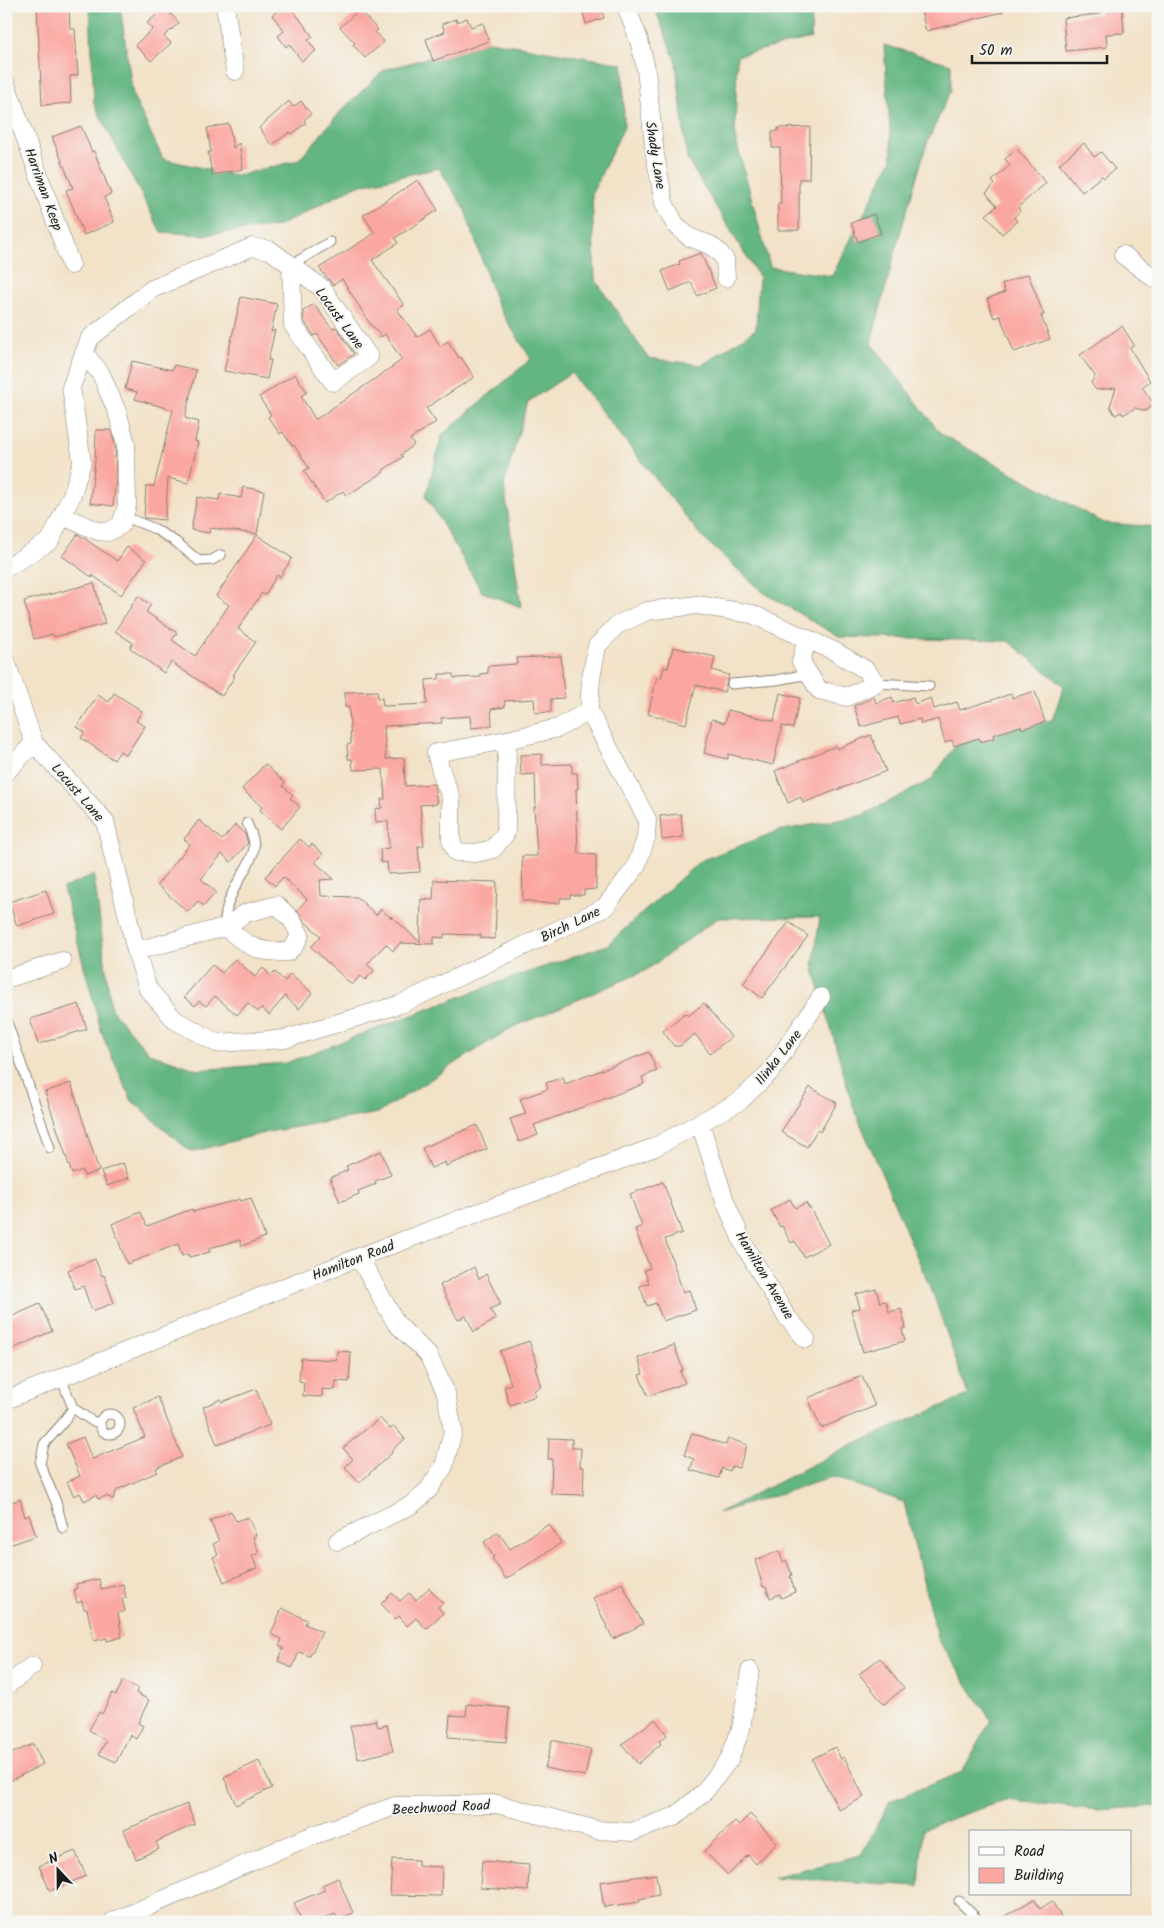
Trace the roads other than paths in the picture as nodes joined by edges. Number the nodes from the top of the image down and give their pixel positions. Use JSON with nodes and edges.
{"nodes":[{"id":1,"x":225,"y":6,"type":"edge"},
{"id":2,"x":626,"y":6,"type":"edge"},
{"id":3,"x":235,"y":71,"type":"dead end"},
{"id":4,"x":6,"y":84,"type":"edge"},
{"id":5,"x":330,"y":242,"type":"dead end"},
{"id":6,"x":1123,"y":255,"type":"dead end"},
{"id":7,"x":71,"y":265,"type":"dead end"},
{"id":8,"x":291,"y":265,"type":"junction"},
{"id":9,"x":726,"y":278,"type":"dead end"},
{"id":10,"x":1158,"y":281,"type":"edge"},
{"id":11,"x":84,"y":353,"type":"junction"},
{"id":12,"x":62,"y":516,"type":"junction"},
{"id":13,"x":124,"y":516,"type":"junction"},
{"id":14,"x":221,"y":555,"type":"dead end"},
{"id":15,"x":6,"y":568,"type":"edge"},
{"id":16,"x":807,"y":639,"type":"junction"},
{"id":17,"x":6,"y":661,"type":"edge"},
{"id":18,"x":809,"y":674,"type":"junction"},
{"id":19,"x":876,"y":683,"type":"junction"},
{"id":20,"x":732,"y":684,"type":"dead end"},
{"id":21,"x":929,"y":686,"type":"dead end"},
{"id":22,"x":589,"y":711,"type":"junction"},
{"id":23,"x":507,"y":740,"type":"junction"},
{"id":24,"x":34,"y":743,"type":"junction"},
{"id":25,"x":6,"y":772,"type":"edge"},
{"id":26,"x":247,"y":823,"type":"dead end"},
{"id":27,"x":225,"y":927,"type":"joint"},
{"id":28,"x":136,"y":951,"type":"junction"},
{"id":29,"x":62,"y":961,"type":"dead end"},
{"id":30,"x":6,"y":979,"type":"edge"},
{"id":31,"x":148,"y":989,"type":"joint"},
{"id":32,"x":821,"y":997,"type":"dead end"},
{"id":33,"x":6,"y":1019,"type":"edge"},
{"id":34,"x":700,"y":1124,"type":"junction"},
{"id":35,"x":50,"y":1148,"type":"dead end"},
{"id":36,"x":359,"y":1257,"type":"junction"},
{"id":37,"x":806,"y":1339,"type":"dead end"},
{"id":38,"x":61,"y":1378,"type":"junction"},
{"id":39,"x":6,"y":1400,"type":"edge"},
{"id":40,"x":72,"y":1408,"type":"junction"},
{"id":41,"x":100,"y":1423,"type":"dead end"},
{"id":42,"x":63,"y":1528,"type":"dead end"},
{"id":43,"x":338,"y":1541,"type":"dead end"},
{"id":44,"x":32,"y":1666,"type":"dead end"},
{"id":45,"x":750,"y":1671,"type":"dead end"},
{"id":46,"x":6,"y":1686,"type":"edge"},
{"id":47,"x":959,"y":1901,"type":"dead end"},
{"id":48,"x":112,"y":1922,"type":"edge"},
{"id":49,"x":980,"y":1922,"type":"edge"}],
"edges":[{"from":1,"to":3,"type":"street"},
{"from":2,"to":9,"type":"street","name":"Shady Lane"},
{"from":4,"to":7,"type":"street","name":"Harriman Keep"},
{"from":5,"to":8,"type":"lane"},
{"from":6,"to":10,"type":"street"},
{"from":8,"to":8,"type":"street","name":"Locust Lane"},
{"from":8,"to":11,"type":"street","name":"Locust Lane"},
{"from":11,"to":12,"type":"street","name":"Locust Lane"},
{"from":11,"to":13,"type":"street"},
{"from":12,"to":13,"type":"street"},
{"from":12,"to":15,"type":"street","name":"Locust Lane"},
{"from":13,"to":14,"type":"lane"},
{"from":16,"to":18,"type":"street"},
{"from":16,"to":19,"type":"street"},
{"from":16,"to":22,"type":"street"},
{"from":17,"to":24,"type":"street","name":"Locust Lane"},
{"from":18,"to":19,"type":"street"},
{"from":18,"to":20,"type":"lane"},
{"from":19,"to":21,"type":"lane"},
{"from":22,"to":23,"type":"street"},
{"from":22,"to":31,"type":"street","name":"Birch Lane"},
{"from":23,"to":23,"type":"street"},
{"from":24,"to":25,"type":"street"},
{"from":24,"to":28,"type":"street","name":"Locust Lane"},
{"from":26,"to":27,"type":"lane"},
{"from":27,"to":28,"type":"street"},
{"from":28,"to":31,"type":"street","name":"Locust Lane"},
{"from":29,"to":30,"type":"street"},
{"from":32,"to":34,"type":"street","name":"Ilinka Lane"},
{"from":33,"to":35,"type":"lane"},
{"from":34,"to":36,"type":"street","name":"Hamilton Road"},
{"from":34,"to":37,"type":"street","name":"Hamilton Avenue"},
{"from":36,"to":38,"type":"street","name":"Hamilton Road"},
{"from":36,"to":43,"type":"street"},
{"from":38,"to":39,"type":"street","name":"Hamilton Road"},
{"from":38,"to":40,"type":"lane"},
{"from":40,"to":41,"type":"lane"},
{"from":40,"to":42,"type":"lane"},
{"from":44,"to":46,"type":"street"},
{"from":45,"to":48,"type":"street","name":"Beechwood Road"},
{"from":47,"to":49,"type":"lane"}]}
